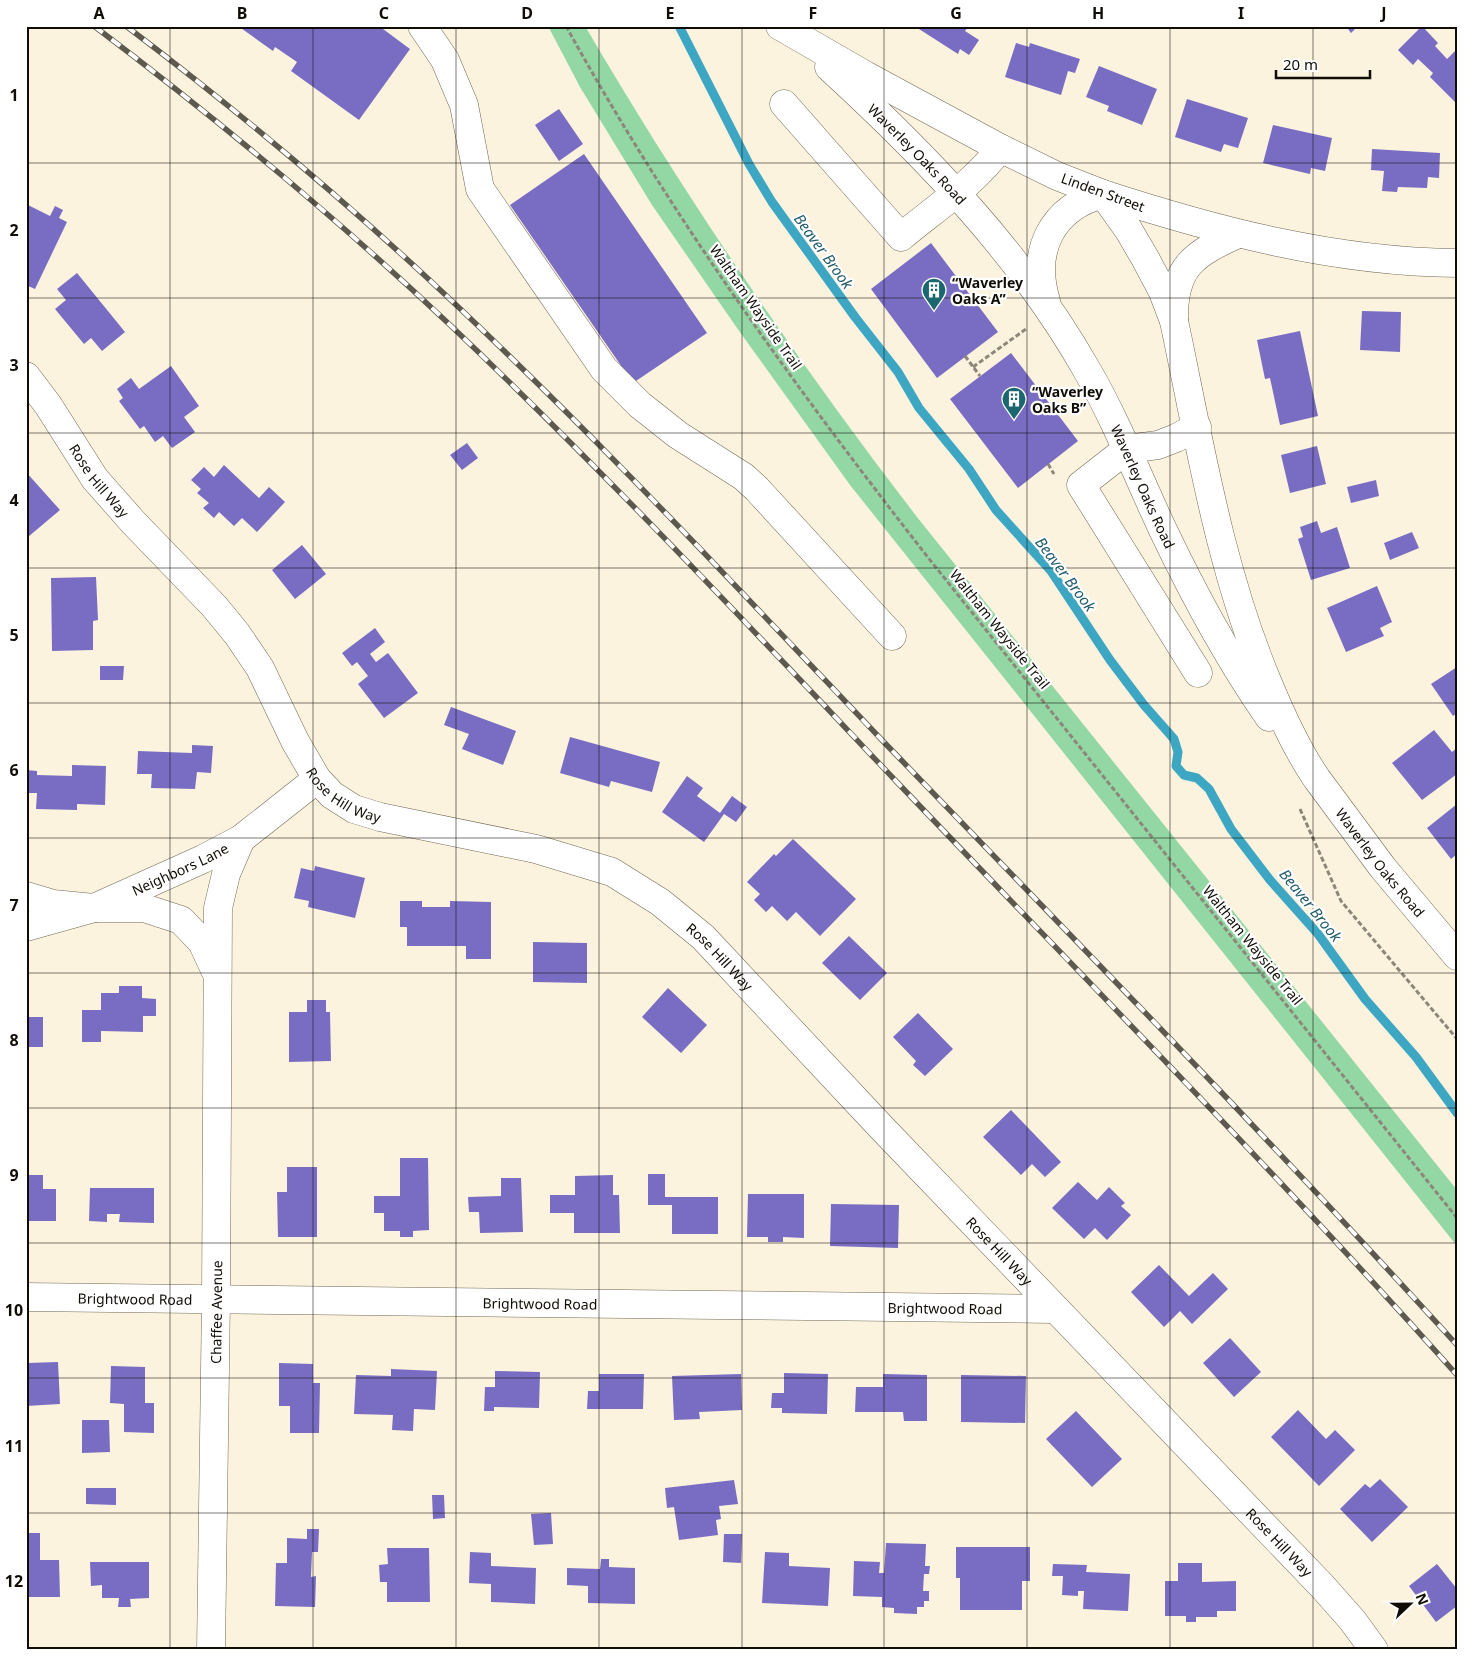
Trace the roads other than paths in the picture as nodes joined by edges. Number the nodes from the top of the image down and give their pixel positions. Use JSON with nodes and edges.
{"nodes":[{"id":1,"x":422,"y":26,"type":"edge"},
{"id":2,"x":780,"y":26,"type":"edge"},
{"id":3,"x":784,"y":104,"type":"dead end"},
{"id":4,"x":1000,"y":148,"type":"junction"},
{"id":5,"x":955,"y":192,"type":"junction"},
{"id":6,"x":1103,"y":194,"type":"junction"},
{"id":7,"x":1238,"y":234,"type":"junction"},
{"id":8,"x":1457,"y":263,"type":"edge"},
{"id":9,"x":1048,"y":309,"type":"junction"},
{"id":10,"x":1174,"y":321,"type":"junction"},
{"id":11,"x":26,"y":376,"type":"edge"},
{"id":12,"x":1197,"y":427,"type":"junction"},
{"id":13,"x":1127,"y":449,"type":"junction"},
{"id":14,"x":892,"y":636,"type":"dead end"},
{"id":15,"x":1198,"y":673,"type":"dead end"},
{"id":16,"x":1307,"y":764,"type":"junction"},
{"id":17,"x":317,"y":779,"type":"junction"},
{"id":18,"x":241,"y":839,"type":"junction"},
{"id":19,"x":26,"y":896,"type":"edge"},
{"id":20,"x":94,"y":908,"type":"junction"},
{"id":21,"x":26,"y":927,"type":"edge"},
{"id":22,"x":1457,"y":956,"type":"edge"},
{"id":23,"x":217,"y":974,"type":"junction"},
{"id":24,"x":26,"y":1297,"type":"edge"},
{"id":25,"x":216,"y":1299,"type":"junction"},
{"id":26,"x":1054,"y":1309,"type":"junction"},
{"id":27,"x":212,"y":1650,"type":"edge"},
{"id":28,"x":1374,"y":1650,"type":"edge"}],
"edges":[{"from":1,"to":14,"type":"street"},
{"from":2,"to":4,"type":"street","name":"Linden Street"},
{"from":2,"to":5,"type":"street","name":"Waverley Oaks Road"},
{"from":3,"to":5,"type":"street"},
{"from":4,"to":5,"type":"street"},
{"from":4,"to":6,"type":"street","name":"Linden Street"},
{"from":5,"to":9,"type":"street","name":"Waverley Oaks Road"},
{"from":6,"to":7,"type":"street","name":"Linden Street"},
{"from":6,"to":9,"type":"street"},
{"from":6,"to":10,"type":"street","name":"Waverley Oaks Road"},
{"from":7,"to":8,"type":"street","name":"Linden Street"},
{"from":7,"to":10,"type":"street"},
{"from":9,"to":13,"type":"street","name":"Waverley Oaks Road"},
{"from":10,"to":12,"type":"street","name":"Waverley Oaks Road"},
{"from":11,"to":17,"type":"street","name":"Rose Hill Way"},
{"from":12,"to":13,"type":"street"},
{"from":12,"to":16,"type":"street","name":"Waverley Oaks Road"},
{"from":13,"to":15,"type":"street"},
{"from":13,"to":16,"type":"street","name":"Waverley Oaks Road"},
{"from":16,"to":22,"type":"street","name":"Waverley Oaks Road"},
{"from":17,"to":18,"type":"street","name":"Neighbors Lane"},
{"from":17,"to":26,"type":"street","name":"Rose Hill Way"},
{"from":18,"to":20,"type":"street","name":"Neighbors Lane"},
{"from":18,"to":23,"type":"street","name":"Chaffee Avenue"},
{"from":19,"to":20,"type":"street"},
{"from":20,"to":21,"type":"street","name":"Neighbors Lane"},
{"from":20,"to":23,"type":"street","name":"Chaffee Avenue"},
{"from":23,"to":25,"type":"street","name":"Chaffee Avenue"},
{"from":24,"to":25,"type":"street","name":"Brightwood Road"},
{"from":25,"to":26,"type":"street","name":"Brightwood Road"},
{"from":25,"to":27,"type":"street","name":"Chaffee Avenue"},
{"from":26,"to":28,"type":"street","name":"Rose Hill Way"}]}
